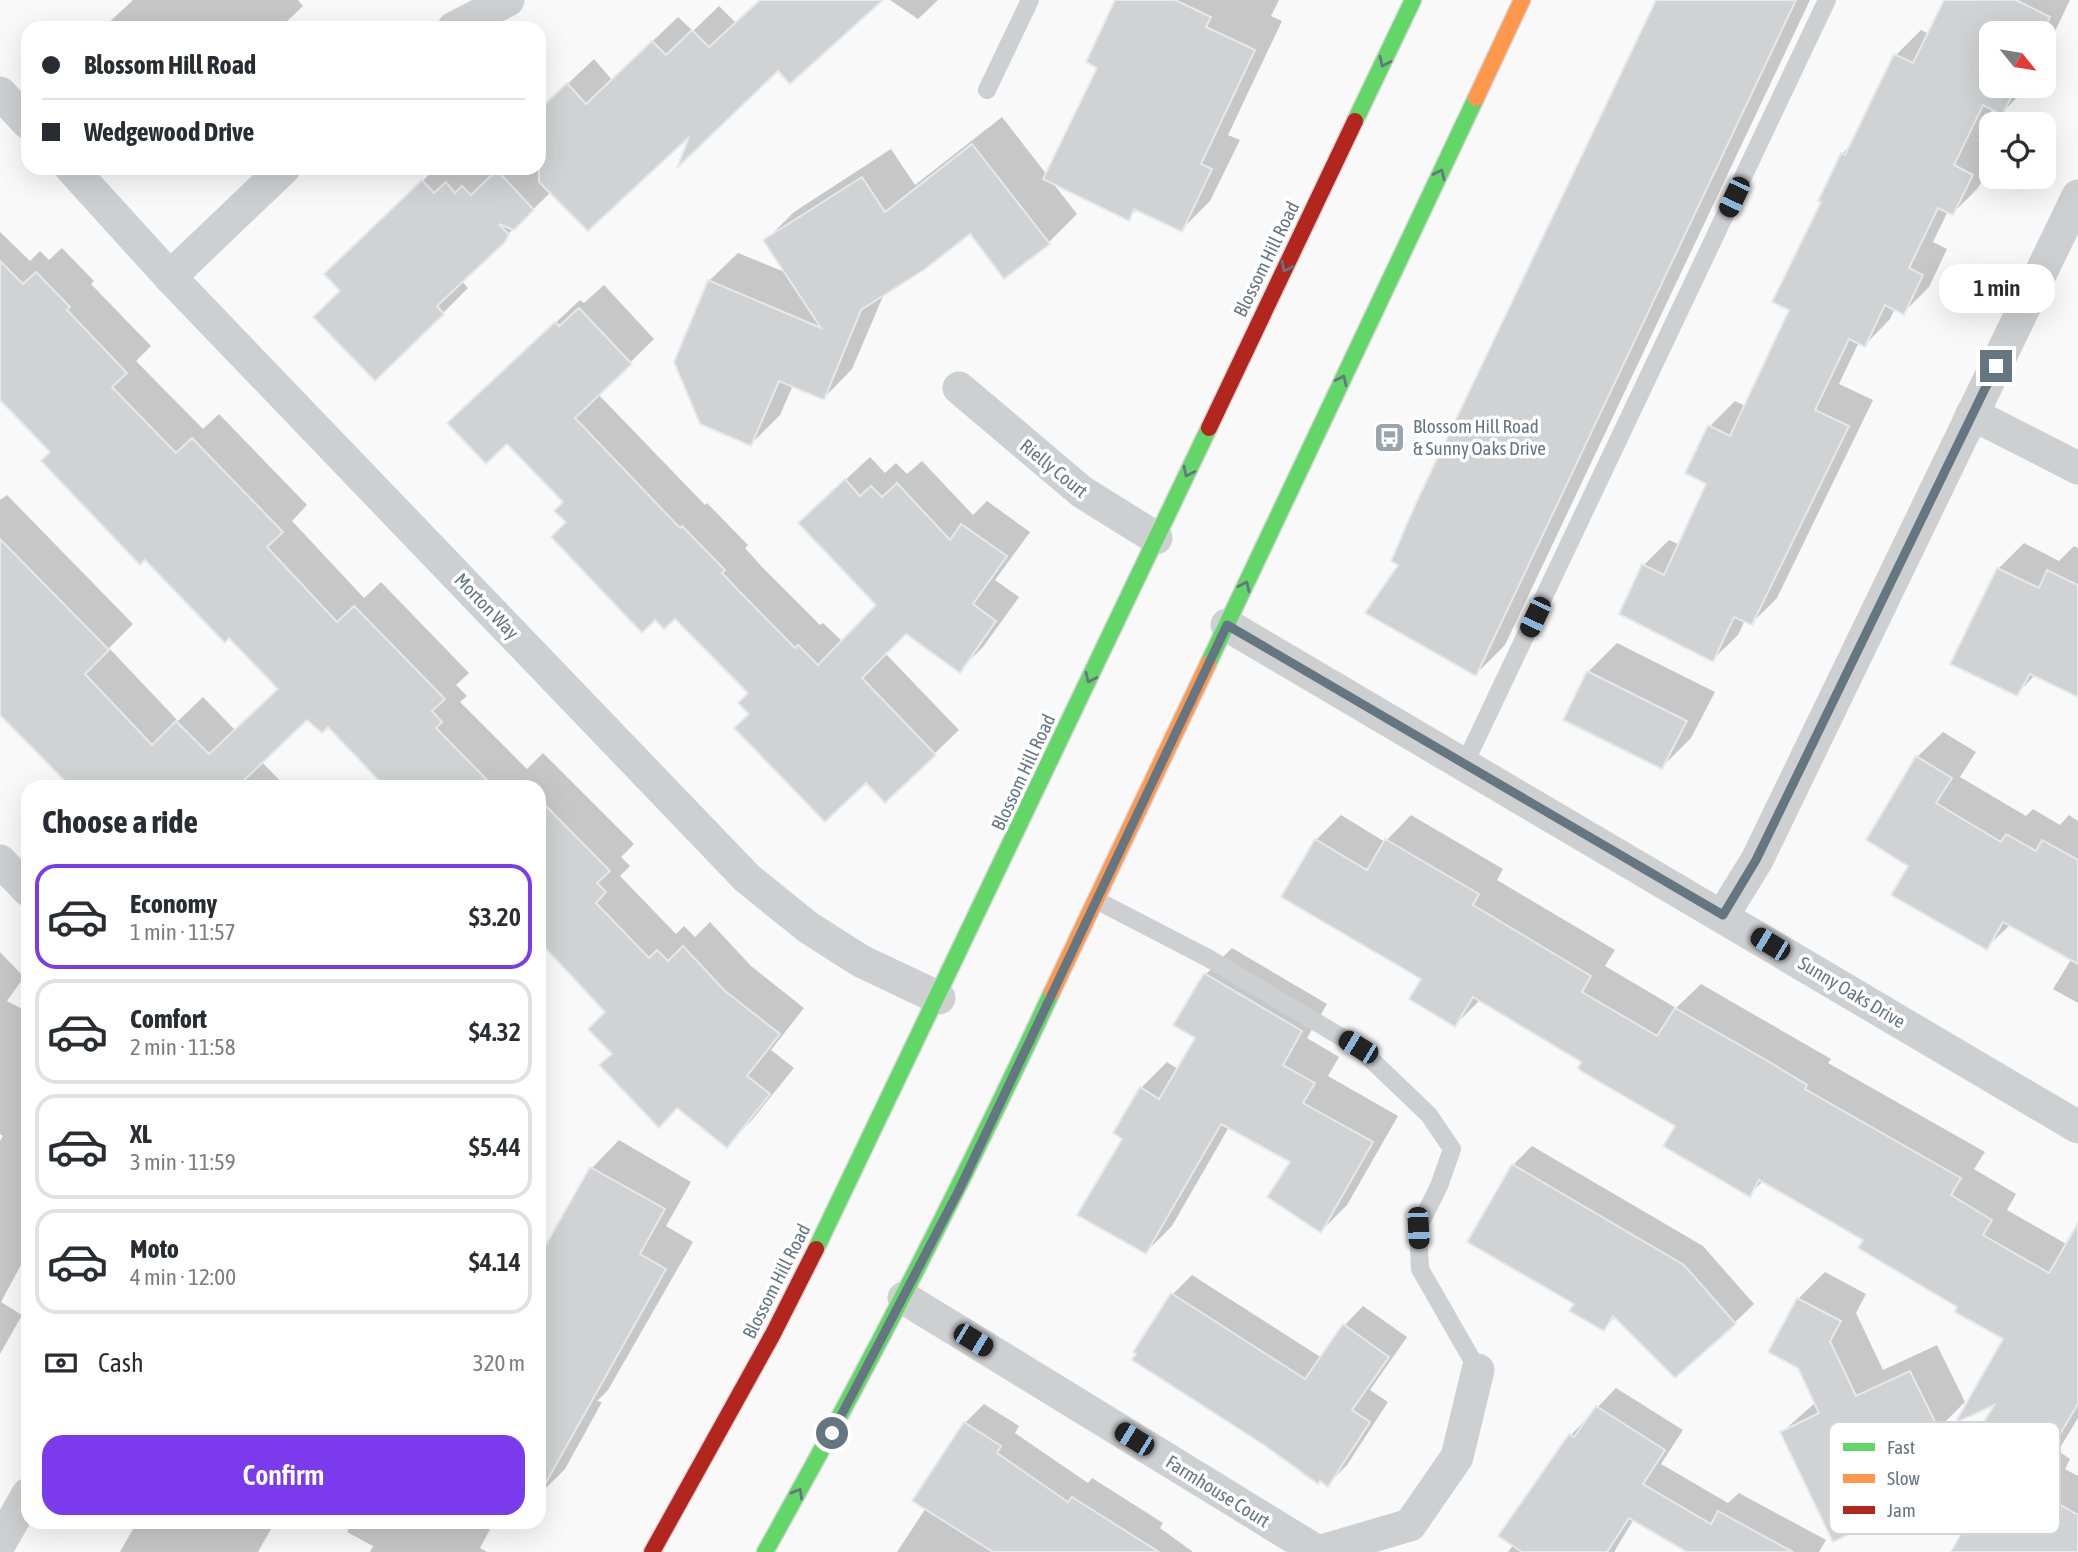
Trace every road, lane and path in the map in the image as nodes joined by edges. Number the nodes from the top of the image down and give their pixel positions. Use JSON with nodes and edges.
{"nodes":[{"id":1,"x":508,"y":0,"type":"edge"},
{"id":2,"x":1030,"y":0,"type":"edge"},
{"id":3,"x":1413,"y":0,"type":"edge"},
{"id":4,"x":1522,"y":0,"type":"edge"},
{"id":5,"x":1827,"y":0,"type":"edge"},
{"id":6,"x":468,"y":21,"type":"edge"},
{"id":7,"x":987,"y":90,"type":"dead end"},
{"id":8,"x":0,"y":93,"type":"edge"},
{"id":9,"x":21,"y":116,"type":"edge"},
{"id":10,"x":77,"y":175,"type":"edge"},
{"id":11,"x":277,"y":175,"type":"edge"},
{"id":12,"x":2078,"y":196,"type":"edge"},
{"id":13,"x":170,"y":277,"type":"junction"},
{"id":14,"x":958,"y":388,"type":"dead end"},
{"id":15,"x":1972,"y":414,"type":"junction"},
{"id":16,"x":2078,"y":468,"type":"edge"},
{"id":17,"x":1156,"y":538,"type":"junction"},
{"id":18,"x":1227,"y":625,"type":"junction"},
{"id":19,"x":1465,"y":763,"type":"junction"},
{"id":20,"x":0,"y":861,"type":"edge"},
{"id":21,"x":21,"y":883,"type":"edge"},
{"id":22,"x":1096,"y":900,"type":"junction"},
{"id":23,"x":1723,"y":915,"type":"junction"},
{"id":24,"x":939,"y":998,"type":"junction"},
{"id":25,"x":2078,"y":1127,"type":"edge"},
{"id":26,"x":904,"y":1298,"type":"junction"},
{"id":27,"x":1478,"y":1370,"type":"joint"},
{"id":28,"x":21,"y":1506,"type":"edge"},
{"id":29,"x":0,"y":1543,"type":"edge"},
{"id":30,"x":652,"y":1552,"type":"edge"},
{"id":31,"x":765,"y":1552,"type":"edge"},
{"id":32,"x":1318,"y":1552,"type":"edge"}],
"edges":[{"from":1,"to":6,"type":"street"},
{"from":2,"to":7,"type":"lane"},
{"from":3,"to":17,"type":"main road","name":"Blossom Hill Road","one_way":true},
{"from":18,"to":4,"type":"main road","one_way":true},
{"from":5,"to":19,"type":"lane"},
{"from":8,"to":9,"type":"street"},
{"from":10,"to":13,"type":"street","name":"Morton Way"},
{"from":11,"to":13,"type":"street"},
{"from":12,"to":15,"type":"street"},
{"from":13,"to":24,"type":"street","name":"Morton Way"},
{"from":14,"to":17,"type":"street","name":"Rielly Court"},
{"from":15,"to":16,"type":"street"},
{"from":15,"to":23,"type":"street"},
{"from":17,"to":24,"type":"main road","name":"Blossom Hill Road","one_way":true},
{"from":18,"to":19,"type":"street","name":"Sunny Oaks Drive"},
{"from":18,"to":22,"type":"main road"},
{"from":19,"to":23,"type":"street","name":"Sunny Oaks Drive"},
{"from":20,"to":21,"type":"street"},
{"from":22,"to":26,"type":"main road"},
{"from":22,"to":27,"type":"lane"},
{"from":23,"to":25,"type":"street","name":"Sunny Oaks Drive"},
{"from":24,"to":30,"type":"main road","name":"Blossom Hill Road"},
{"from":31,"to":26,"type":"main road","one_way":true},
{"from":26,"to":32,"type":"street","name":"Farmhouse Court"},
{"from":27,"to":32,"type":"street","name":"Farmhouse Court"},
{"from":28,"to":29,"type":"street"}]}
